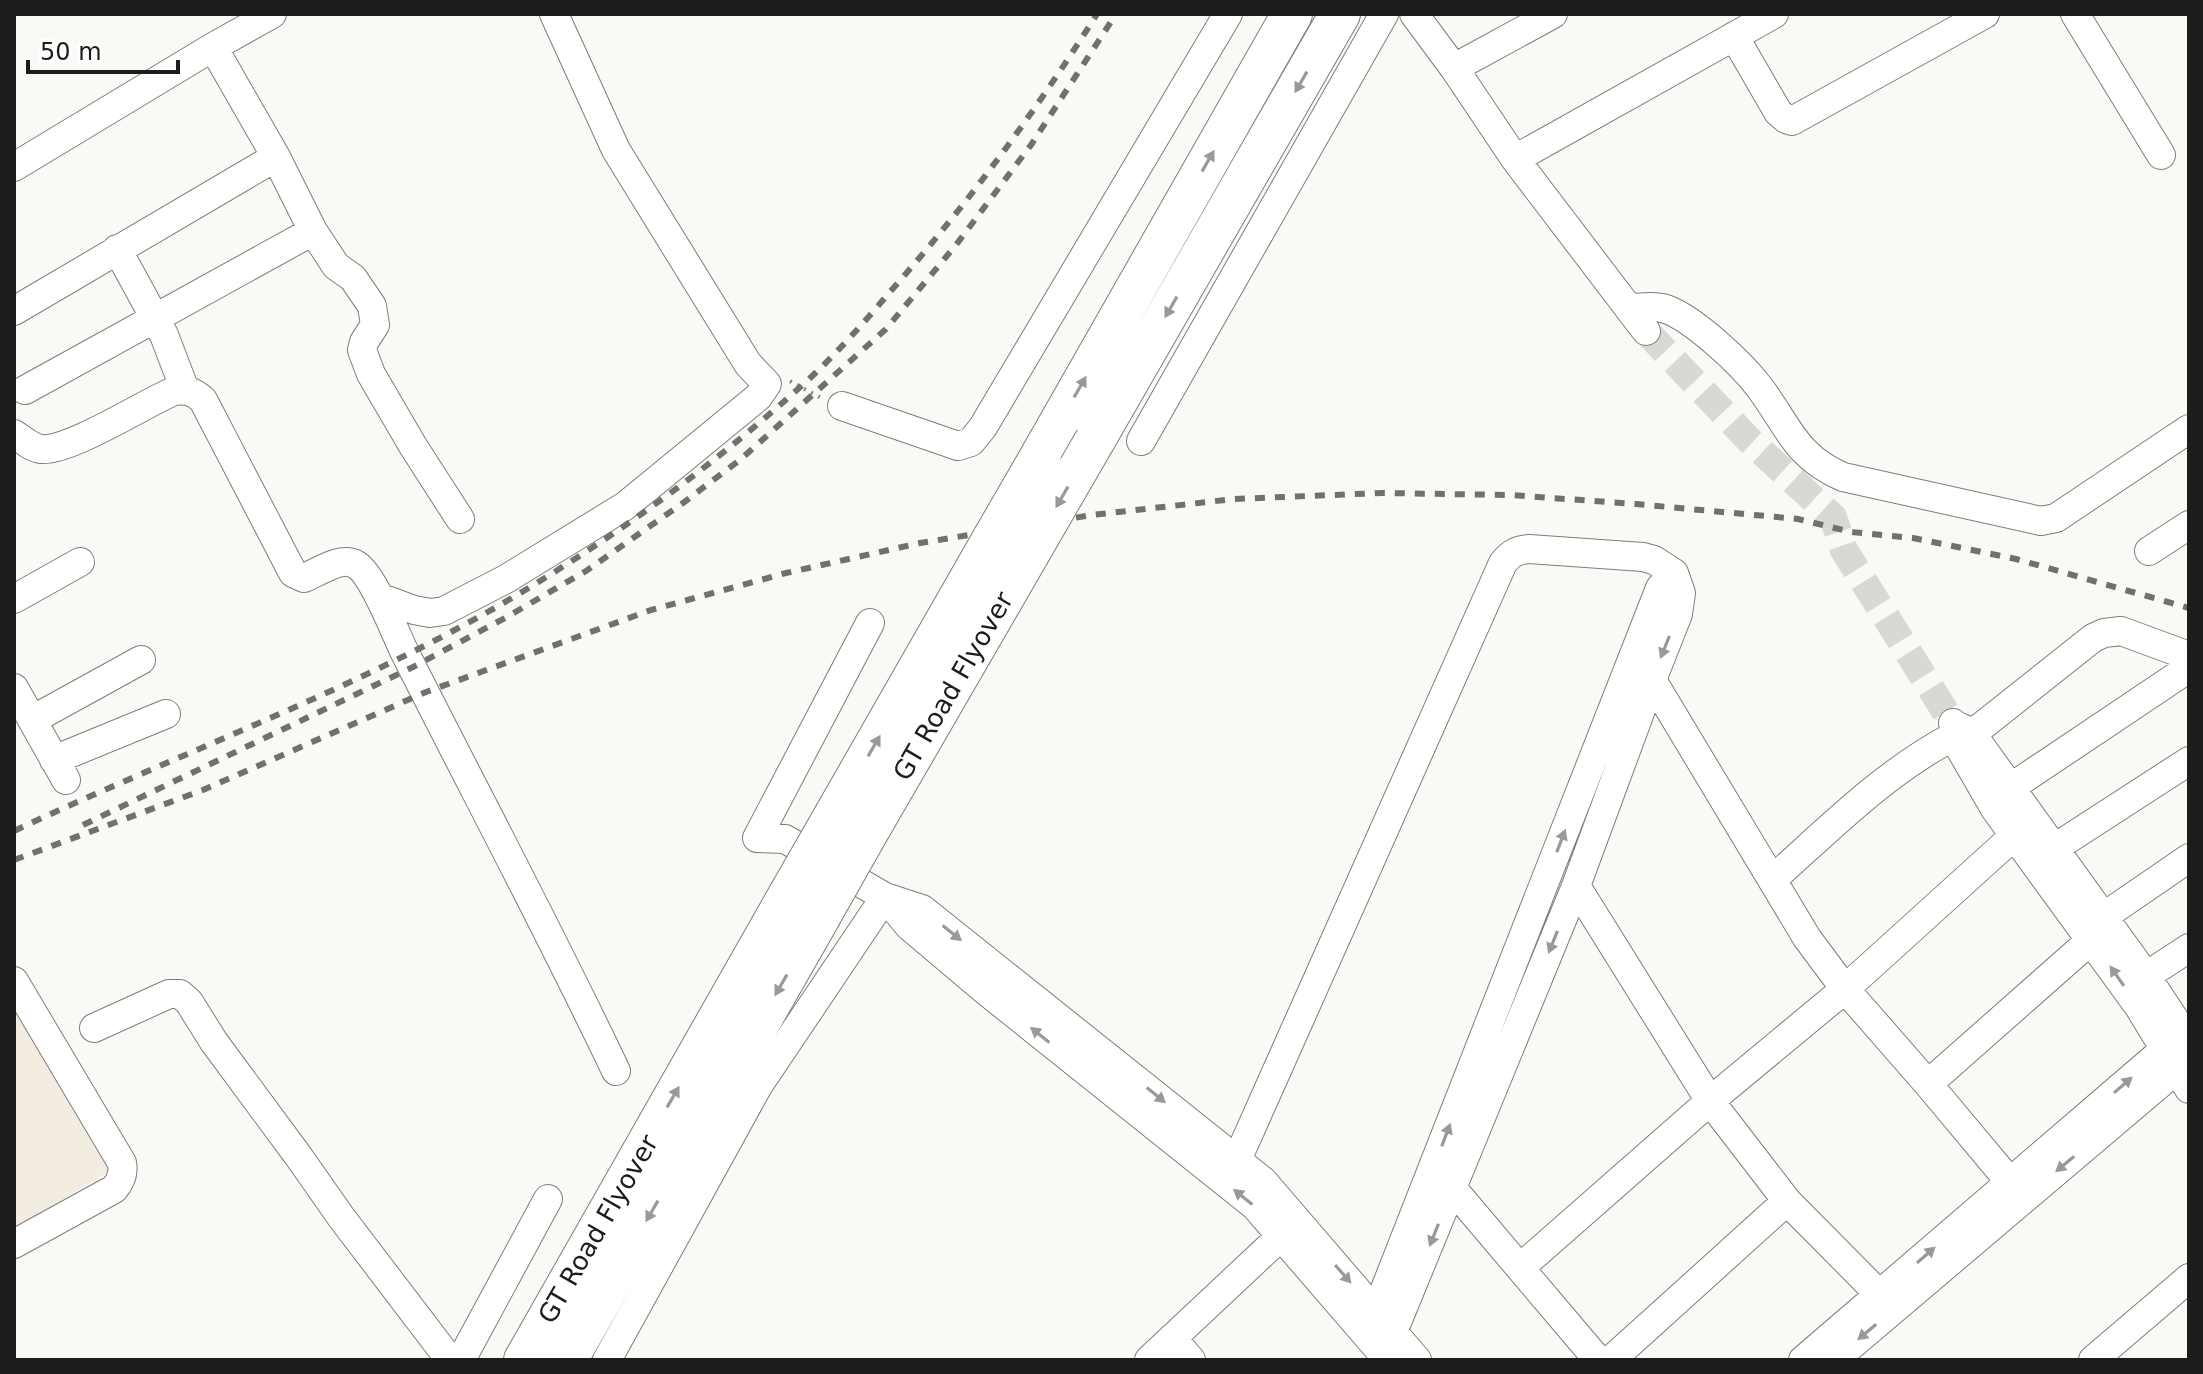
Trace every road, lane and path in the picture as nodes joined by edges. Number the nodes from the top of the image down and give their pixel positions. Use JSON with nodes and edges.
{"nodes":[{"id":1,"x":272,"y":14,"type":"edge"},
{"id":2,"x":554,"y":14,"type":"edge"},
{"id":3,"x":1228,"y":14,"type":"edge"},
{"id":4,"x":1292,"y":14,"type":"edge"},
{"id":5,"x":1340,"y":14,"type":"edge"},
{"id":6,"x":1384,"y":14,"type":"edge"},
{"id":7,"x":1414,"y":14,"type":"edge"},
{"id":8,"x":1553,"y":14,"type":"edge"},
{"id":9,"x":1774,"y":14,"type":"edge"},
{"id":10,"x":1985,"y":14,"type":"edge"},
{"id":11,"x":2075,"y":14,"type":"edge"},
{"id":12,"x":1734,"y":36,"type":"junction"},
{"id":13,"x":213,"y":47,"type":"junction"},
{"id":14,"x":1454,"y":68,"type":"junction"},
{"id":15,"x":2161,"y":155,"type":"dead end"},
{"id":16,"x":276,"y":157,"type":"junction"},
{"id":17,"x":1515,"y":159,"type":"junction"},
{"id":18,"x":14,"y":167,"type":"edge"},
{"id":19,"x":313,"y":231,"type":"junction"},
{"id":20,"x":117,"y":249,"type":"junction"},
{"id":21,"x":1629,"y":308,"type":"junction"},
{"id":22,"x":14,"y":311,"type":"edge"},
{"id":23,"x":156,"y":318,"type":"junction"},
{"id":24,"x":1646,"y":331,"type":"tunnel mouth"},
{"id":25,"x":767,"y":384,"type":"junction"},
{"id":26,"x":25,"y":390,"type":"dead end"},
{"id":27,"x":185,"y":390,"type":"junction"},
{"id":28,"x":842,"y":406,"type":"joint"},
{"id":29,"x":2189,"y":429,"type":"edge"},
{"id":30,"x":14,"y":434,"type":"edge"},
{"id":31,"x":1141,"y":441,"type":"dead end"},
{"id":32,"x":460,"y":519,"type":"dead end"},
{"id":33,"x":2189,"y":525,"type":"edge"},
{"id":34,"x":2149,"y":551,"type":"dead end"},
{"id":35,"x":80,"y":562,"type":"dead end"},
{"id":36,"x":1674,"y":573,"type":"junction"},
{"id":37,"x":379,"y":597,"type":"junction"},
{"id":38,"x":14,"y":599,"type":"edge"},
{"id":39,"x":870,"y":623,"type":"dead end"},
{"id":40,"x":2189,"y":656,"type":"edge"},
{"id":41,"x":141,"y":660,"type":"dead end"},
{"id":42,"x":2189,"y":668,"type":"edge"},
{"id":43,"x":1652,"y":680,"type":"junction"},
{"id":44,"x":14,"y":688,"type":"edge"},
{"id":45,"x":166,"y":714,"type":"dead end"},
{"id":46,"x":32,"y":720,"type":"junction"},
{"id":47,"x":1958,"y":729,"type":"junction"},
{"id":48,"x":2189,"y":761,"type":"edge"},
{"id":49,"x":2010,"y":788,"type":"junction"},
{"id":50,"x":853,"y":820,"type":"junction"},
{"id":51,"x":2014,"y":836,"type":"junction"},
{"id":52,"x":2053,"y":849,"type":"junction"},
{"id":53,"x":2189,"y":858,"type":"edge"},
{"id":54,"x":1772,"y":880,"type":"junction"},
{"id":55,"x":1576,"y":886,"type":"junction"},
{"id":56,"x":885,"y":897,"type":"junction"},
{"id":57,"x":804,"y":906,"type":"junction"},
{"id":58,"x":2097,"y":928,"type":"junction"},
{"id":59,"x":2189,"y":948,"type":"edge"},
{"id":60,"x":2146,"y":976,"type":"junction"},
{"id":61,"x":14,"y":981,"type":"edge"},
{"id":62,"x":1845,"y":989,"type":"junction"},
{"id":63,"x":94,"y":1028,"type":"dead end"},
{"id":64,"x":2183,"y":1055,"type":"edge"},
{"id":65,"x":616,"y":1071,"type":"dead end"},
{"id":66,"x":1928,"y":1084,"type":"junction"},
{"id":67,"x":1710,"y":1101,"type":"junction"},
{"id":68,"x":1237,"y":1160,"type":"junction"},
{"id":69,"x":2010,"y":1182,"type":"junction"},
{"id":70,"x":1453,"y":1189,"type":"junction"},
{"id":71,"x":548,"y":1199,"type":"dead end"},
{"id":72,"x":1787,"y":1201,"type":"junction"},
{"id":73,"x":1289,"y":1228,"type":"junction"},
{"id":74,"x":14,"y":1244,"type":"edge"},
{"id":75,"x":1521,"y":1267,"type":"junction"},
{"id":76,"x":2189,"y":1278,"type":"edge"},
{"id":77,"x":1879,"y":1294,"type":"junction"},
{"id":78,"x":1386,"y":1335,"type":"edge"},
{"id":79,"x":1172,"y":1338,"type":"junction"},
{"id":80,"x":450,"y":1360,"type":"edge"},
{"id":81,"x":461,"y":1360,"type":"edge"},
{"id":82,"x":524,"y":1360,"type":"edge"},
{"id":83,"x":567,"y":1360,"type":"edge"},
{"id":84,"x":607,"y":1360,"type":"edge"},
{"id":85,"x":1149,"y":1360,"type":"edge"},
{"id":86,"x":1191,"y":1360,"type":"edge"},
{"id":87,"x":1417,"y":1360,"type":"edge"},
{"id":88,"x":1598,"y":1360,"type":"edge"},
{"id":89,"x":1611,"y":1360,"type":"edge"},
{"id":90,"x":1803,"y":1360,"type":"edge"},
{"id":91,"x":1834,"y":1360,"type":"edge"},
{"id":92,"x":2093,"y":1360,"type":"edge"}],
"edges":[{"from":1,"to":13,"type":"street"},
{"from":2,"to":25,"type":"street"},
{"from":3,"to":28,"type":"street"},
{"from":50,"to":4,"type":"highway","name":"GT Road Flyover","one_way":true,"bridge":true},
{"from":5,"to":50,"type":"highway","name":"GT Road Flyover","one_way":true,"bridge":true},
{"from":6,"to":31,"type":"street"},
{"from":7,"to":14,"type":"street"},
{"from":8,"to":14,"type":"street"},
{"from":9,"to":12,"type":"street"},
{"from":10,"to":12,"type":"street"},
{"from":11,"to":15,"type":"street"},
{"from":12,"to":17,"type":"street"},
{"from":13,"to":16,"type":"street"},
{"from":13,"to":18,"type":"street"},
{"from":14,"to":17,"type":"street"},
{"from":16,"to":19,"type":"street"},
{"from":16,"to":20,"type":"street"},
{"from":17,"to":21,"type":"street"},
{"from":19,"to":23,"type":"street"},
{"from":19,"to":32,"type":"street"},
{"from":20,"to":22,"type":"street"},
{"from":20,"to":23,"type":"street"},
{"from":21,"to":24,"type":"street"},
{"from":21,"to":29,"type":"street"},
{"from":23,"to":26,"type":"street"},
{"from":23,"to":27,"type":"street"},
{"from":25,"to":28,"type":"path"},
{"from":25,"to":37,"type":"street"},
{"from":27,"to":30,"type":"street"},
{"from":27,"to":37,"type":"street"},
{"from":33,"to":34,"type":"street"},
{"from":35,"to":38,"type":"street"},
{"from":36,"to":43,"type":"street","one_way":true},
{"from":36,"to":68,"type":"street"},
{"from":78,"to":36,"type":"street","one_way":true},
{"from":37,"to":65,"type":"street"},
{"from":39,"to":56,"type":"street"},
{"from":40,"to":47,"type":"street"},
{"from":41,"to":46,"type":"street"},
{"from":42,"to":49,"type":"street"},
{"from":43,"to":54,"type":"street"},
{"from":43,"to":55,"type":"street"},
{"from":44,"to":46,"type":"street"},
{"from":45,"to":46,"type":"street"},
{"from":47,"to":49,"type":"street"},
{"from":47,"to":51,"type":"street"},
{"from":47,"to":54,"type":"street"},
{"from":48,"to":52,"type":"street"},
{"from":49,"to":52,"type":"street"},
{"from":50,"to":57,"type":"highway","name":"GT Road Flyover","bridge":true},
{"from":51,"to":58,"type":"street"},
{"from":51,"to":62,"type":"street"},
{"from":52,"to":58,"type":"street"},
{"from":53,"to":58,"type":"street"},
{"from":54,"to":62,"type":"street"},
{"from":55,"to":67,"type":"street"},
{"from":55,"to":70,"type":"street","one_way":true},
{"from":56,"to":68,"type":"street","one_way":true},
{"from":73,"to":56,"type":"street","one_way":true},
{"from":56,"to":84,"type":"street"},
{"from":82,"to":57,"type":"highway","name":"GT Road Flyover","one_way":true},
{"from":57,"to":83,"type":"highway","name":"GT Road Flyover","one_way":true},
{"from":58,"to":60,"type":"street"},
{"from":64,"to":58,"type":"street","one_way":true},
{"from":58,"to":66,"type":"street"},
{"from":59,"to":60,"type":"street"},
{"from":60,"to":64,"type":"street"},
{"from":61,"to":74,"type":"street"},
{"from":62,"to":66,"type":"street"},
{"from":62,"to":67,"type":"street"},
{"from":63,"to":80,"type":"street"},
{"from":69,"to":64,"type":"street","one_way":true},
{"from":64,"to":91,"type":"street","one_way":true},
{"from":66,"to":69,"type":"street"},
{"from":67,"to":72,"type":"street"},
{"from":67,"to":75,"type":"street"},
{"from":68,"to":73,"type":"street"},
{"from":77,"to":69,"type":"street","one_way":true},
{"from":70,"to":75,"type":"street"},
{"from":70,"to":78,"type":"street","one_way":true},
{"from":71,"to":81,"type":"street"},
{"from":72,"to":77,"type":"street"},
{"from":72,"to":89,"type":"street"},
{"from":73,"to":78,"type":"street"},
{"from":73,"to":78,"type":"street","one_way":true},
{"from":73,"to":79,"type":"street"},
{"from":75,"to":88,"type":"street"},
{"from":76,"to":92,"type":"street"},
{"from":77,"to":90,"type":"street"},
{"from":78,"to":87,"type":"street"},
{"from":79,"to":85,"type":"street"},
{"from":79,"to":86,"type":"street"}]}
